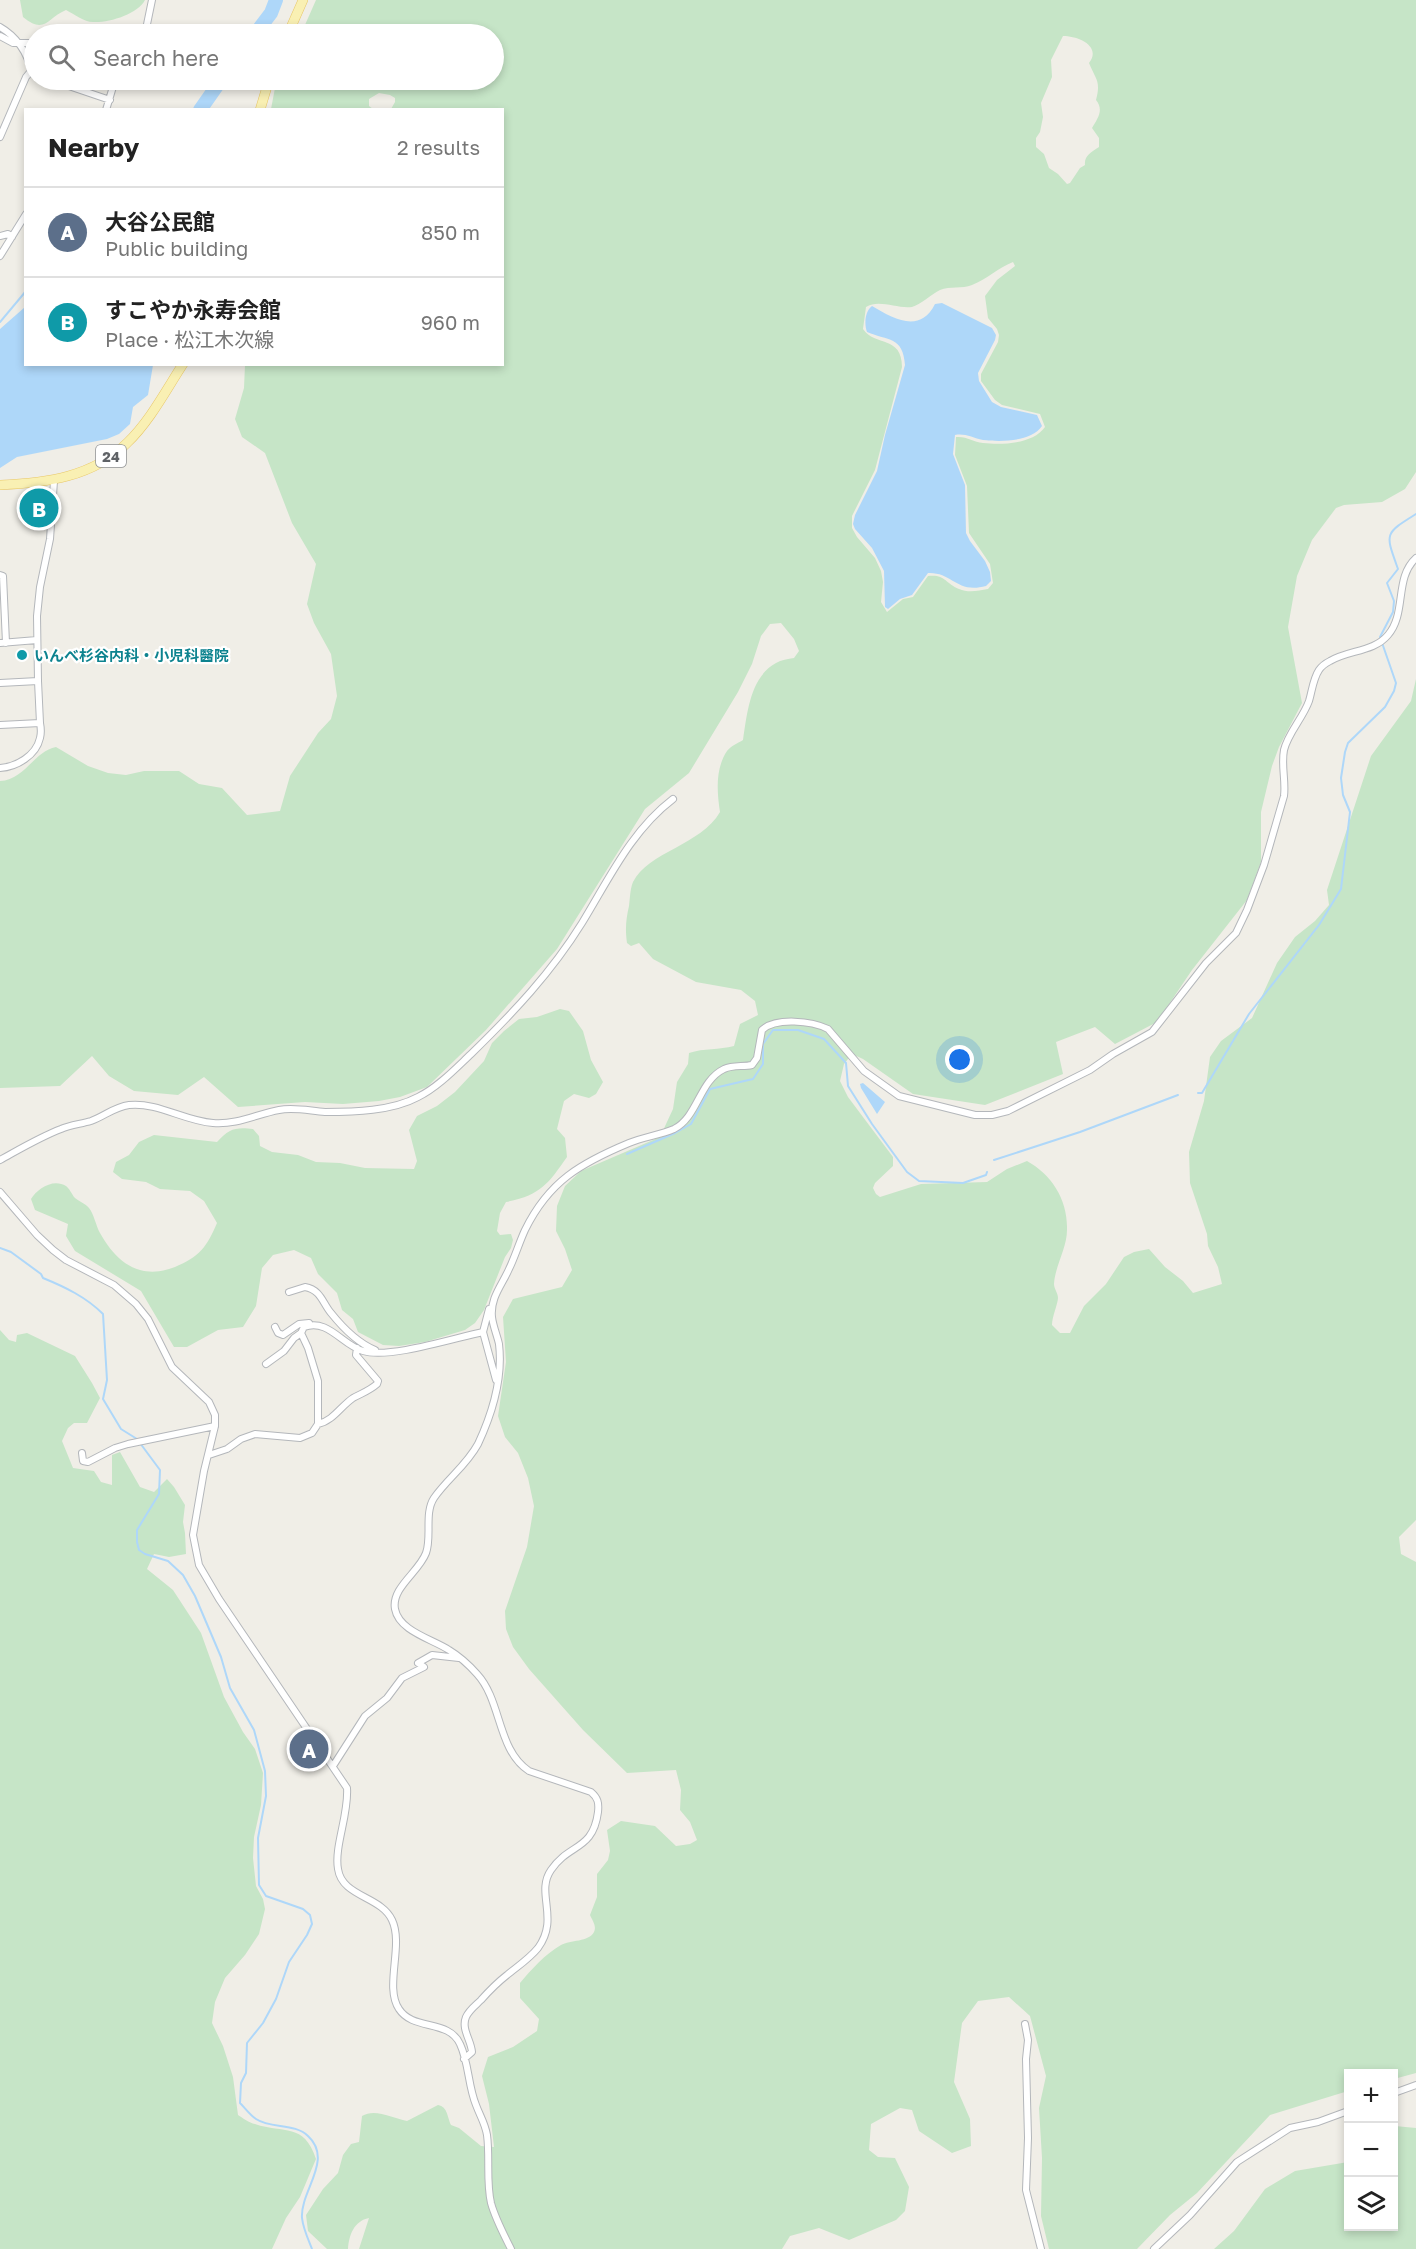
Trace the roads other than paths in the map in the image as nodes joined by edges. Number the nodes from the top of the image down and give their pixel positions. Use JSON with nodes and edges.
{"nodes":[{"id":1,"x":152,"y":0,"type":"edge"},
{"id":2,"x":303,"y":0,"type":"edge"},
{"id":3,"x":147,"y":24,"type":"edge"},
{"id":4,"x":292,"y":24,"type":"edge"},
{"id":5,"x":0,"y":27,"type":"edge"},
{"id":6,"x":0,"y":36,"type":"edge"},
{"id":7,"x":19,"y":44,"type":"junction"},
{"id":8,"x":24,"y":44,"type":"edge"},
{"id":9,"x":24,"y":49,"type":"edge"},
{"id":10,"x":24,"y":82,"type":"edge"},
{"id":11,"x":80,"y":90,"type":"edge"},
{"id":12,"x":112,"y":90,"type":"edge"},
{"id":13,"x":265,"y":90,"type":"edge"},
{"id":14,"x":110,"y":100,"type":"junction"},
{"id":15,"x":107,"y":108,"type":"edge"},
{"id":16,"x":261,"y":108,"type":"edge"},
{"id":17,"x":0,"y":137,"type":"edge"},
{"id":18,"x":24,"y":217,"type":"edge"},
{"id":19,"x":0,"y":236,"type":"edge"},
{"id":20,"x":12,"y":237,"type":"junction"},
{"id":21,"x":0,"y":256,"type":"edge"},
{"id":22,"x":182,"y":366,"type":"edge"},
{"id":23,"x":54,"y":481,"type":"junction"},
{"id":24,"x":0,"y":485,"type":"edge"},
{"id":25,"x":1416,"y":558,"type":"edge"},
{"id":26,"x":0,"y":575,"type":"edge"},
{"id":27,"x":37,"y":640,"type":"junction"},
{"id":28,"x":3,"y":643,"type":"edge"},
{"id":29,"x":38,"y":681,"type":"junction"},
{"id":30,"x":0,"y":683,"type":"edge"},
{"id":31,"x":40,"y":723,"type":"junction"},
{"id":32,"x":0,"y":725,"type":"edge"},
{"id":33,"x":0,"y":768,"type":"edge"},
{"id":34,"x":673,"y":799,"type":"dead end"},
{"id":35,"x":0,"y":1160,"type":"edge"},
{"id":36,"x":0,"y":1192,"type":"edge"},
{"id":37,"x":289,"y":1292,"type":"dead end"},
{"id":38,"x":494,"y":1302,"type":"junction"},
{"id":39,"x":316,"y":1325,"type":"junction"},
{"id":40,"x":275,"y":1328,"type":"dead end"},
{"id":41,"x":483,"y":1332,"type":"junction"},
{"id":42,"x":301,"y":1334,"type":"junction"},
{"id":43,"x":357,"y":1348,"type":"junction"},
{"id":44,"x":381,"y":1352,"type":"junction"},
{"id":45,"x":266,"y":1364,"type":"dead end"},
{"id":46,"x":496,"y":1383,"type":"junction"},
{"id":47,"x":318,"y":1424,"type":"junction"},
{"id":48,"x":214,"y":1426,"type":"junction"},
{"id":49,"x":82,"y":1453,"type":"dead end"},
{"id":50,"x":208,"y":1455,"type":"junction"},
{"id":51,"x":460,"y":1658,"type":"junction"},
{"id":52,"x":333,"y":1766,"type":"junction"},
{"id":53,"x":1024,"y":2024,"type":"dead end"},
{"id":54,"x":465,"y":2059,"type":"junction"},
{"id":55,"x":1416,"y":2085,"type":"edge"},
{"id":56,"x":1398,"y":2092,"type":"edge"},
{"id":57,"x":1344,"y":2112,"type":"edge"},
{"id":58,"x":511,"y":2249,"type":"edge"},
{"id":59,"x":1041,"y":2249,"type":"edge"},
{"id":60,"x":1154,"y":2249,"type":"edge"}],
"edges":[{"from":1,"to":3,"type":"street"},
{"from":2,"to":4,"type":"main road"},
{"from":5,"to":7,"type":"street"},
{"from":6,"to":7,"type":"street"},
{"from":7,"to":8,"type":"street"},
{"from":7,"to":9,"type":"street"},
{"from":10,"to":17,"type":"street"},
{"from":11,"to":14,"type":"street"},
{"from":12,"to":14,"type":"street"},
{"from":13,"to":16,"type":"main road"},
{"from":14,"to":15,"type":"street"},
{"from":18,"to":20,"type":"street"},
{"from":19,"to":20,"type":"street"},
{"from":20,"to":21,"type":"street"},
{"from":22,"to":23,"type":"main road","number":"24"},
{"from":23,"to":24,"type":"main road","number":"24"},
{"from":23,"to":27,"type":"street"},
{"from":25,"to":38,"type":"street"},
{"from":26,"to":28,"type":"street"},
{"from":27,"to":28,"type":"street"},
{"from":27,"to":29,"type":"street"},
{"from":29,"to":30,"type":"street"},
{"from":29,"to":31,"type":"street"},
{"from":31,"to":32,"type":"street"},
{"from":31,"to":33,"type":"street"},
{"from":34,"to":35,"type":"street"},
{"from":36,"to":48,"type":"street"},
{"from":37,"to":44,"type":"street"},
{"from":38,"to":41,"type":"street"},
{"from":38,"to":46,"type":"street"},
{"from":39,"to":40,"type":"street"},
{"from":39,"to":42,"type":"street"},
{"from":39,"to":43,"type":"street"},
{"from":41,"to":44,"type":"street"},
{"from":41,"to":46,"type":"street"},
{"from":42,"to":45,"type":"street"},
{"from":42,"to":47,"type":"street"},
{"from":43,"to":44,"type":"street"},
{"from":43,"to":47,"type":"street"},
{"from":46,"to":51,"type":"street"},
{"from":47,"to":50,"type":"street"},
{"from":48,"to":49,"type":"street"},
{"from":48,"to":50,"type":"street"},
{"from":50,"to":52,"type":"street"},
{"from":51,"to":52,"type":"street"},
{"from":51,"to":54,"type":"street"},
{"from":52,"to":54,"type":"street"},
{"from":53,"to":59,"type":"street"},
{"from":54,"to":58,"type":"street"},
{"from":55,"to":56,"type":"street"},
{"from":57,"to":60,"type":"street"}]}
